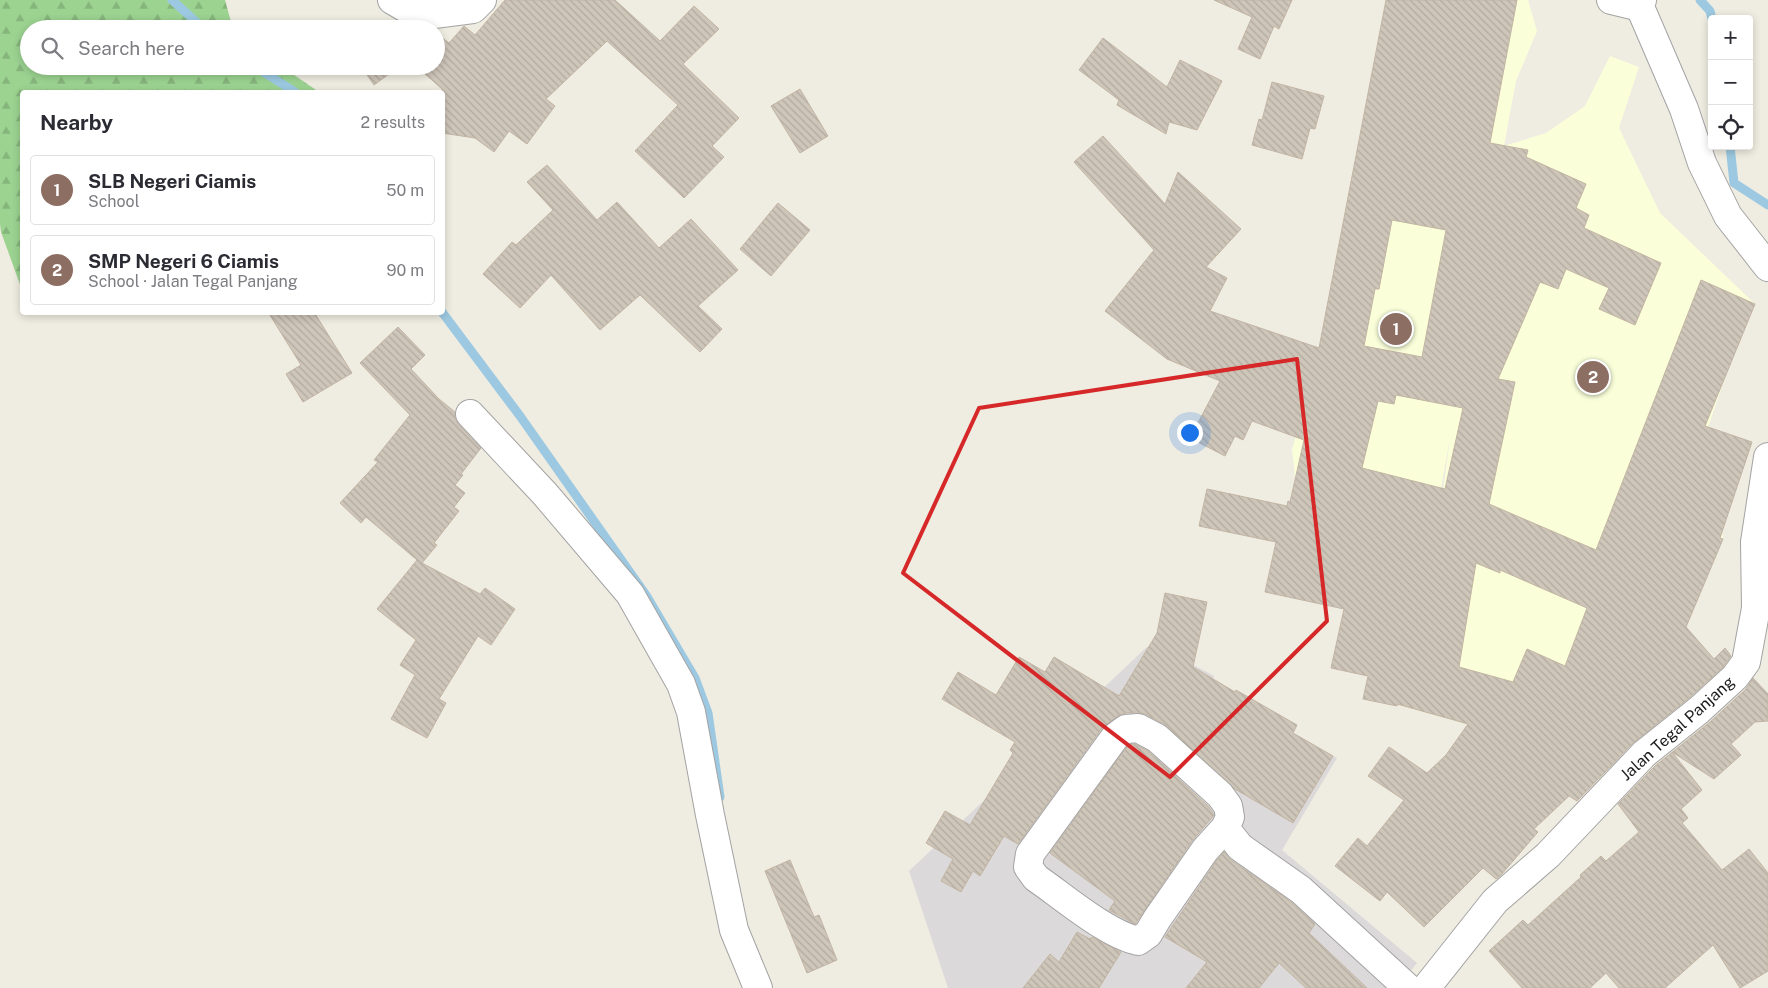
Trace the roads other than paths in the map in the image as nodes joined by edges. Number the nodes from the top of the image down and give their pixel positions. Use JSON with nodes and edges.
{"nodes":[{"id":1,"x":392,"y":0,"type":"edge"},
{"id":2,"x":482,"y":0,"type":"edge"},
{"id":3,"x":1611,"y":0,"type":"edge"},
{"id":4,"x":1641,"y":4,"type":"edge"},
{"id":5,"x":1768,"y":267,"type":"edge"},
{"id":6,"x":470,"y":414,"type":"dead end"},
{"id":7,"x":1768,"y":457,"type":"edge"},
{"id":8,"x":1752,"y":628,"type":"junction"},
{"id":9,"x":1768,"y":654,"type":"edge"},
{"id":10,"x":1225,"y":828,"type":"junction"},
{"id":11,"x":758,"y":988,"type":"edge"},
{"id":12,"x":1408,"y":988,"type":"edge"},
{"id":13,"x":1426,"y":988,"type":"edge"}],
"edges":[{"from":1,"to":2,"type":"street"},
{"from":3,"to":4,"type":"street"},
{"from":4,"to":5,"type":"street"},
{"from":6,"to":11,"type":"street"},
{"from":7,"to":8,"type":"street","name":"Jalan Tegal Panjang"},
{"from":8,"to":9,"type":"street"},
{"from":8,"to":13,"type":"street","name":"Jalan Tegal Panjang"},
{"from":10,"to":10,"type":"street"},
{"from":10,"to":12,"type":"street"}]}
